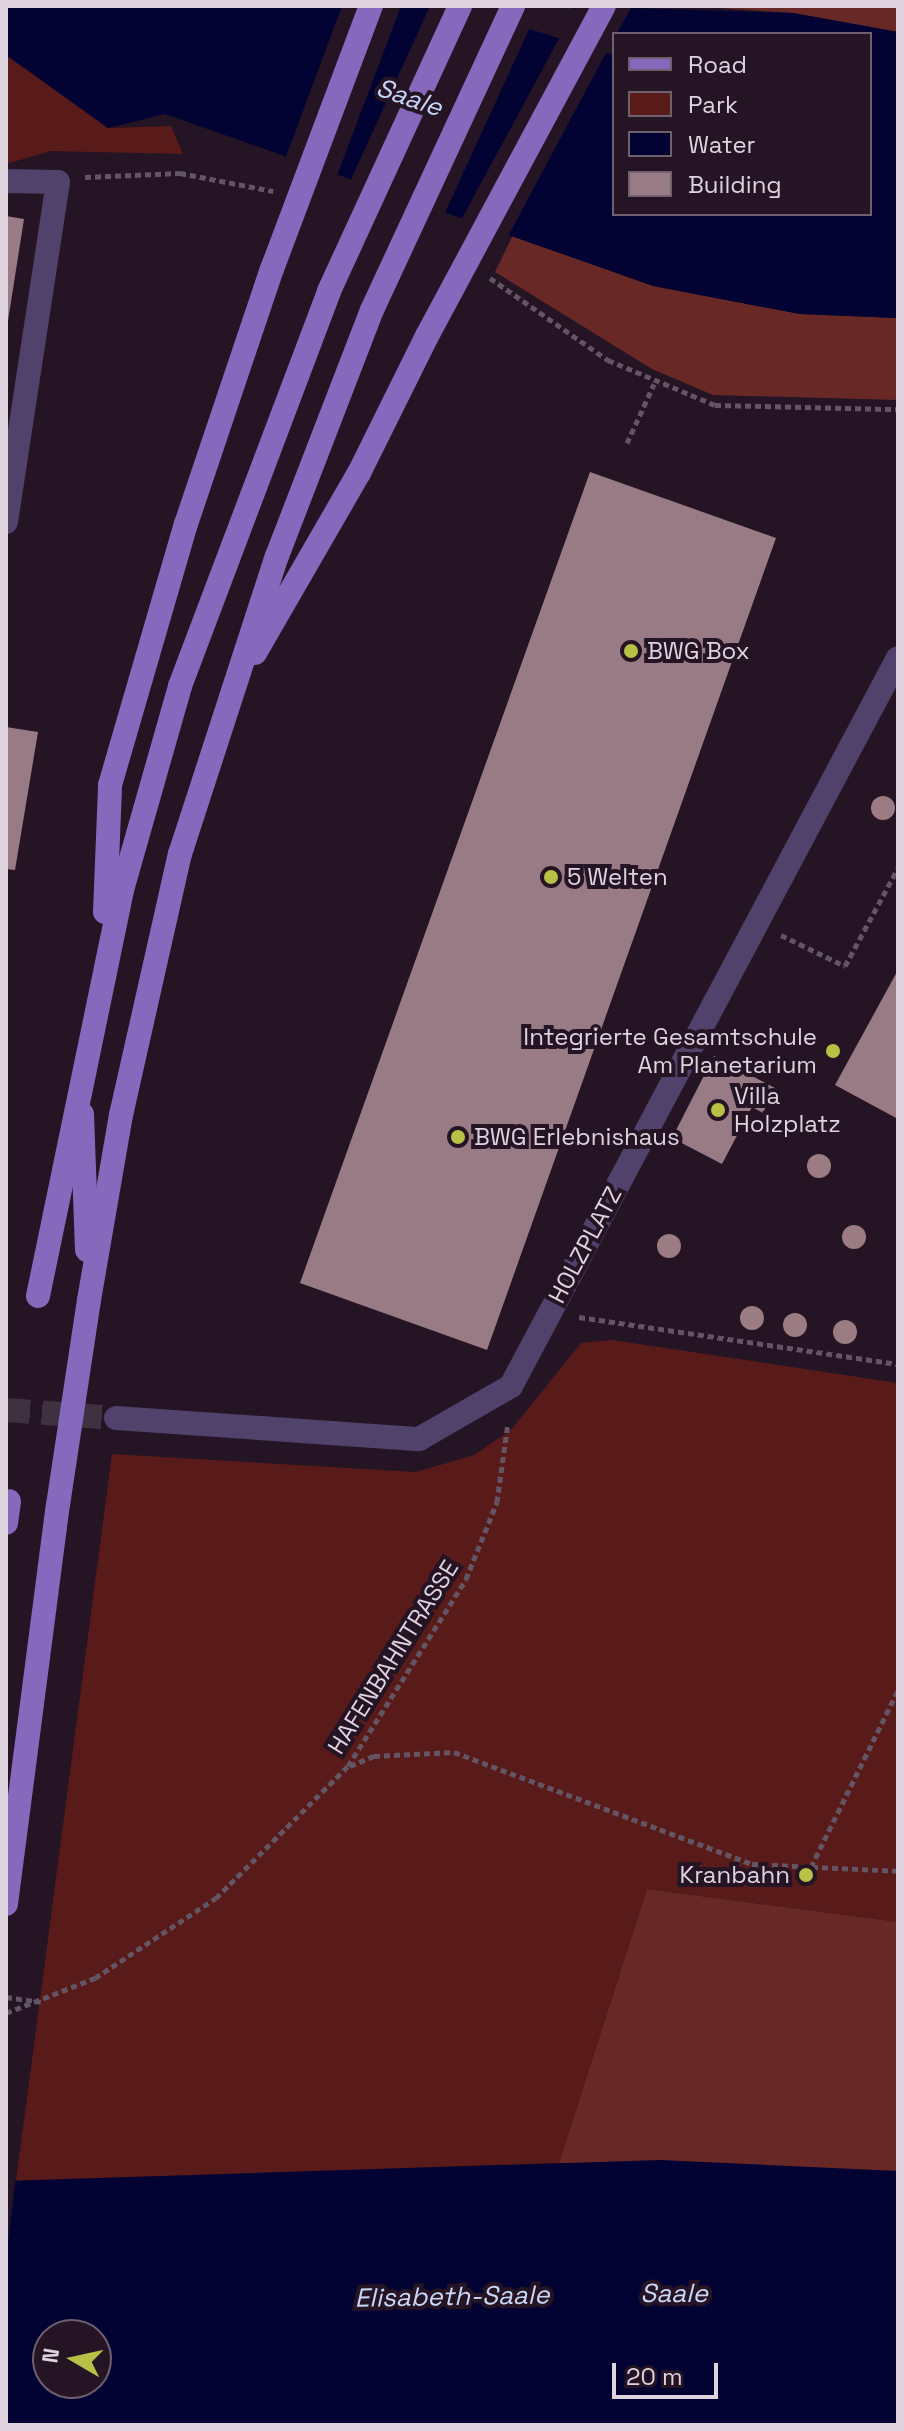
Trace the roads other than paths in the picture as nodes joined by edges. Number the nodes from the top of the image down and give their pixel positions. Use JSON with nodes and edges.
{"nodes":[{"id":1,"x":371,"y":6,"type":"edge"},
{"id":2,"x":460,"y":6,"type":"edge"},
{"id":3,"x":513,"y":6,"type":"edge"},
{"id":4,"x":604,"y":6,"type":"edge"},
{"id":5,"x":6,"y":181,"type":"edge"},
{"id":6,"x":6,"y":522,"type":"edge"},
{"id":7,"x":898,"y":658,"type":"edge"},
{"id":8,"x":228,"y":700,"type":"junction"},
{"id":9,"x":103,"y":970,"type":"junction"},
{"id":10,"x":80,"y":1069,"type":"junction"},
{"id":11,"x":38,"y":1296,"type":"dead end"},
{"id":12,"x":89,"y":1300,"type":"junction"},
{"id":13,"x":116,"y":1418,"type":"tunnel mouth"},
{"id":14,"x":6,"y":1904,"type":"edge"}],
"edges":[{"from":1,"to":9,"type":"main road","bridge":true},
{"from":2,"to":9,"type":"main road","bridge":true},
{"from":3,"to":8,"type":"main road","bridge":true},
{"from":4,"to":8,"type":"main road","bridge":true},
{"from":5,"to":6,"type":"street"},
{"from":7,"to":13,"type":"street","name":"HOLZPLATZ"},
{"from":8,"to":12,"type":"main road"},
{"from":9,"to":10,"type":"main road"},
{"from":10,"to":11,"type":"main road"},
{"from":10,"to":12,"type":"main road"},
{"from":12,"to":14,"type":"main road","bridge":true}]}
